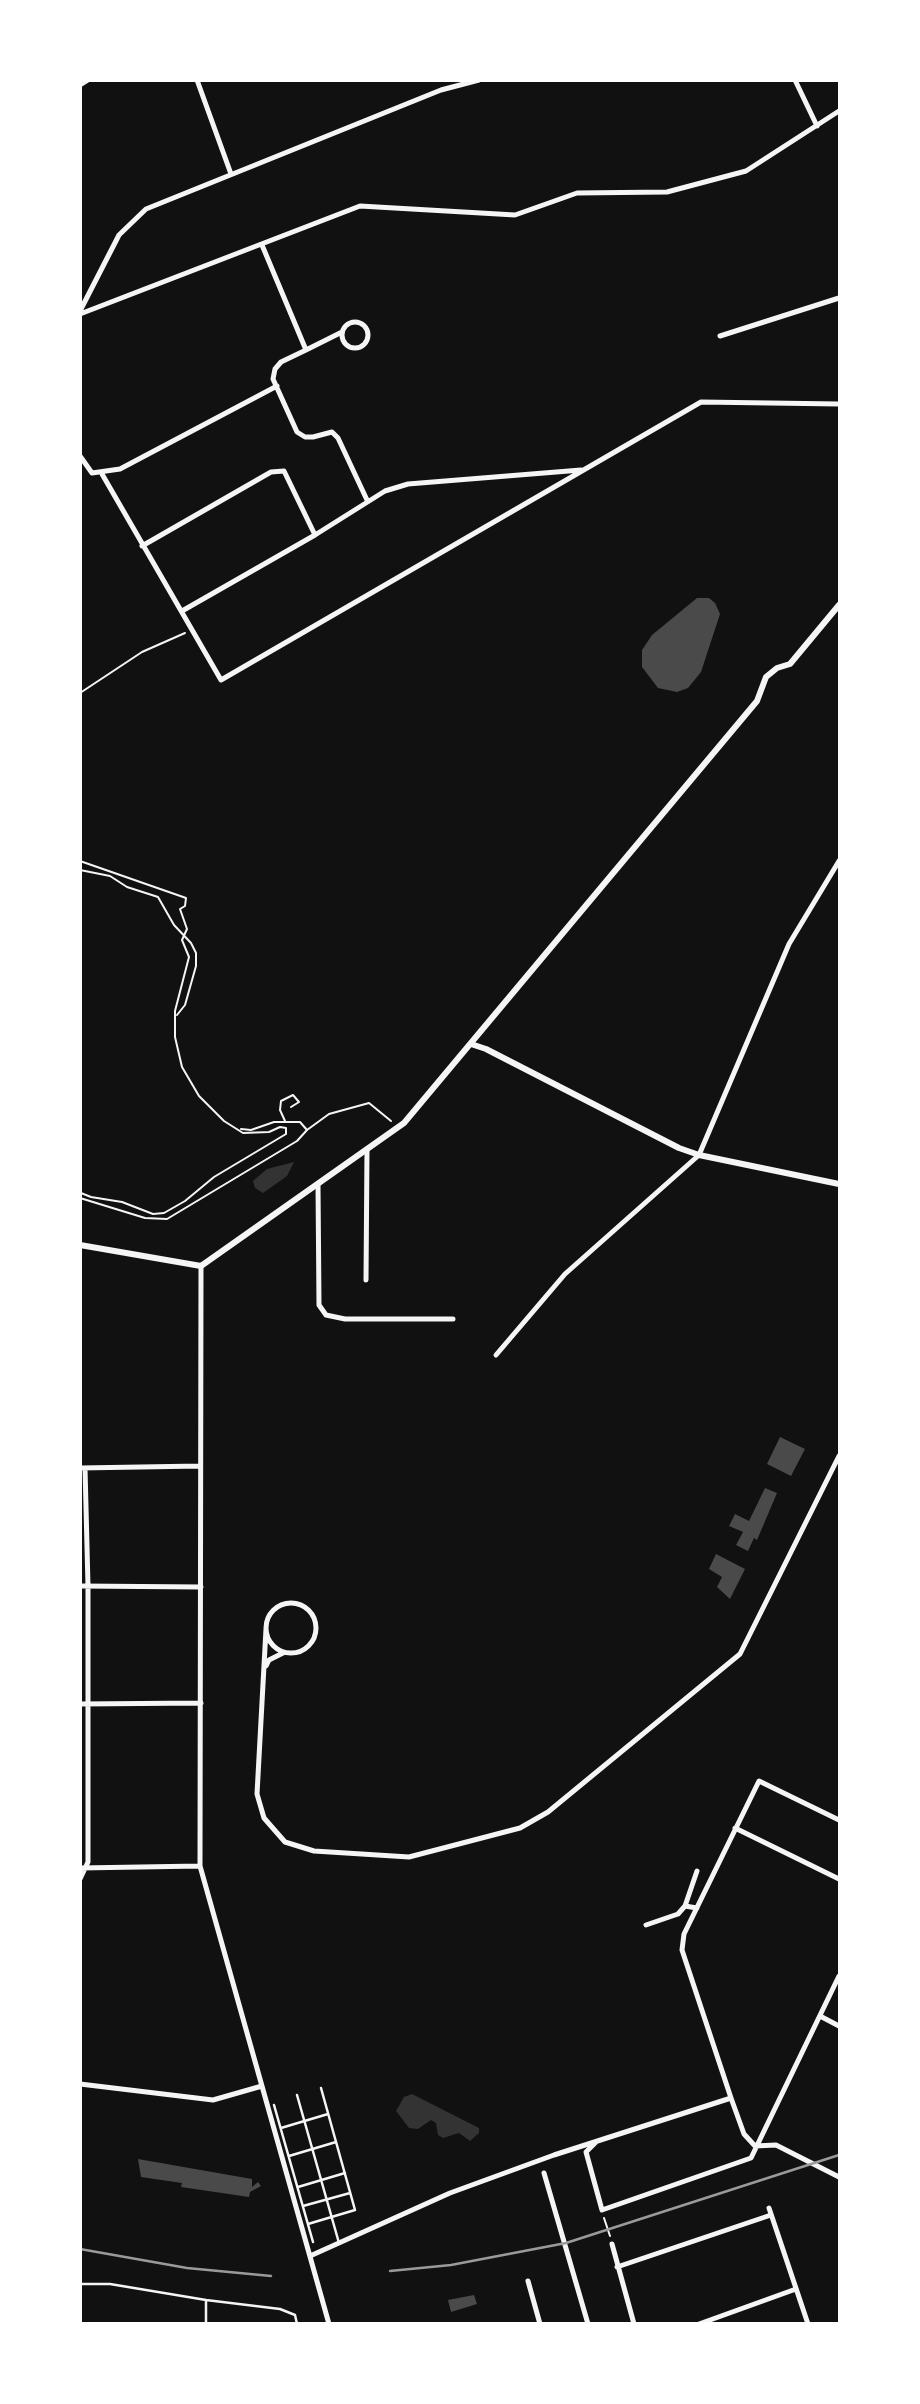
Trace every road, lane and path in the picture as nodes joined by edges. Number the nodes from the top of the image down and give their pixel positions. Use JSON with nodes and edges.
{"nodes":[{"id":1,"x":89,"y":80,"type":"edge"},
{"id":2,"x":197,"y":80,"type":"edge"},
{"id":3,"x":479,"y":80,"type":"edge"},
{"id":4,"x":795,"y":80,"type":"edge"},
{"id":5,"x":80,"y":85,"type":"edge"},
{"id":6,"x":839,"y":111,"type":"edge"},
{"id":7,"x":817,"y":126,"type":"junction"},
{"id":8,"x":232,"y":174,"type":"junction"},
{"id":9,"x":262,"y":245,"type":"junction"},
{"id":10,"x":839,"y":298,"type":"edge"},
{"id":11,"x":80,"y":313,"type":"edge"},
{"id":12,"x":342,"y":332,"type":"junction"},
{"id":13,"x":719,"y":336,"type":"dead end"},
{"id":14,"x":306,"y":350,"type":"junction"},
{"id":15,"x":276,"y":386,"type":"junction"},
{"id":16,"x":839,"y":404,"type":"edge"},
{"id":17,"x":80,"y":456,"type":"edge"},
{"id":18,"x":584,"y":470,"type":"junction"},
{"id":19,"x":102,"y":474,"type":"junction"},
{"id":20,"x":367,"y":500,"type":"junction"},
{"id":21,"x":315,"y":535,"type":"junction"},
{"id":22,"x":142,"y":546,"type":"junction"},
{"id":23,"x":839,"y":605,"type":"edge"},
{"id":24,"x":183,"y":613,"type":"junction"},
{"id":25,"x":193,"y":630,"type":"junction"},
{"id":26,"x":80,"y":693,"type":"edge"},
{"id":27,"x":80,"y":861,"type":"edge"},
{"id":28,"x":839,"y":861,"type":"edge"},
{"id":29,"x":80,"y":870,"type":"edge"},
{"id":30,"x":183,"y":936,"type":"junction"},
{"id":31,"x":176,"y":1016,"type":"junction"},
{"id":32,"x":471,"y":1044,"type":"junction"},
{"id":33,"x":291,"y":1107,"type":"dead end"},
{"id":34,"x":286,"y":1122,"type":"junction"},
{"id":35,"x":397,"y":1128,"type":"junction"},
{"id":36,"x":240,"y":1129,"type":"junction"},
{"id":37,"x":307,"y":1129,"type":"junction"},
{"id":38,"x":367,"y":1149,"type":"junction"},
{"id":39,"x":699,"y":1155,"type":"junction"},
{"id":40,"x":839,"y":1175,"type":"edge"},
{"id":41,"x":838,"y":1183,"type":"edge"},
{"id":42,"x":318,"y":1184,"type":"junction"},
{"id":43,"x":80,"y":1187,"type":"edge"},
{"id":44,"x":80,"y":1198,"type":"edge"},
{"id":45,"x":80,"y":1245,"type":"edge"},
{"id":46,"x":201,"y":1266,"type":"junction"},
{"id":47,"x":366,"y":1280,"type":"dead end"},
{"id":48,"x":453,"y":1319,"type":"dead end"},
{"id":49,"x":496,"y":1355,"type":"dead end"},
{"id":50,"x":839,"y":1456,"type":"edge"},
{"id":51,"x":200,"y":1466,"type":"junction"},
{"id":52,"x":83,"y":1468,"type":"edge"},
{"id":53,"x":80,"y":1586,"type":"edge"},
{"id":54,"x":88,"y":1586,"type":"junction"},
{"id":55,"x":201,"y":1587,"type":"junction"},
{"id":56,"x":266,"y":1629,"type":"junction"},
{"id":57,"x":285,"y":1653,"type":"junction"},
{"id":58,"x":265,"y":1668,"type":"junction"},
{"id":59,"x":88,"y":1703,"type":"junction"},
{"id":60,"x":201,"y":1703,"type":"junction"},
{"id":61,"x":80,"y":1704,"type":"edge"},
{"id":62,"x":84,"y":1781,"type":"edge"},
{"id":63,"x":839,"y":1820,"type":"edge"},
{"id":64,"x":734,"y":1828,"type":"junction"},
{"id":65,"x":200,"y":1866,"type":"junction"},
{"id":66,"x":83,"y":1867,"type":"edge"},
{"id":67,"x":698,"y":1871,"type":"dead end"},
{"id":68,"x":80,"y":1879,"type":"edge"},
{"id":69,"x":839,"y":1879,"type":"edge"},
{"id":70,"x":685,"y":1906,"type":"junction"},
{"id":71,"x":696,"y":1908,"type":"junction"},
{"id":72,"x":646,"y":1925,"type":"dead end"},
{"id":73,"x":839,"y":1976,"type":"edge"},
{"id":74,"x":820,"y":2016,"type":"junction"},
{"id":75,"x":839,"y":2026,"type":"edge"},
{"id":76,"x":80,"y":2084,"type":"edge"},
{"id":77,"x":262,"y":2086,"type":"junction"},
{"id":78,"x":321,"y":2088,"type":"dead end"},
{"id":79,"x":297,"y":2095,"type":"dead end"},
{"id":80,"x":731,"y":2098,"type":"junction"},
{"id":81,"x":274,"y":2105,"type":"dead end"},
{"id":82,"x":328,"y":2115,"type":"junction"},
{"id":83,"x":304,"y":2122,"type":"junction"},
{"id":84,"x":281,"y":2129,"type":"junction"},
{"id":85,"x":597,"y":2141,"type":"junction"},
{"id":86,"x":336,"y":2142,"type":"junction"},
{"id":87,"x":755,"y":2146,"type":"junction"},
{"id":88,"x":312,"y":2149,"type":"junction"},
{"id":89,"x":289,"y":2156,"type":"junction"},
{"id":90,"x":345,"y":2173,"type":"junction"},
{"id":91,"x":544,"y":2173,"type":"dead end"},
{"id":92,"x":839,"y":2177,"type":"edge"},
{"id":93,"x":321,"y":2180,"type":"junction"},
{"id":94,"x":298,"y":2187,"type":"junction"},
{"id":95,"x":350,"y":2193,"type":"junction"},
{"id":96,"x":326,"y":2200,"type":"junction"},
{"id":97,"x":303,"y":2206,"type":"junction"},
{"id":98,"x":769,"y":2208,"type":"dead end"},
{"id":99,"x":603,"y":2212,"type":"junction"},
{"id":100,"x":771,"y":2215,"type":"junction"},
{"id":101,"x":332,"y":2218,"type":"junction"},
{"id":102,"x":308,"y":2224,"type":"junction"},
{"id":103,"x":313,"y":2242,"type":"dead end"},
{"id":104,"x":339,"y":2243,"type":"junction"},
{"id":105,"x":612,"y":2244,"type":"joint"},
{"id":106,"x":310,"y":2256,"type":"junction"},
{"id":107,"x":617,"y":2267,"type":"junction"},
{"id":108,"x":528,"y":2281,"type":"dead end"},
{"id":109,"x":80,"y":2284,"type":"edge"},
{"id":110,"x":796,"y":2290,"type":"junction"},
{"id":111,"x":205,"y":2300,"type":"junction"},
{"id":112,"x":727,"y":2314,"type":"junction"},
{"id":113,"x":206,"y":2323,"type":"edge"},
{"id":114,"x":297,"y":2323,"type":"edge"},
{"id":115,"x":329,"y":2323,"type":"edge"},
{"id":116,"x":540,"y":2323,"type":"edge"},
{"id":117,"x":587,"y":2323,"type":"edge"},
{"id":118,"x":634,"y":2323,"type":"edge"},
{"id":119,"x":699,"y":2323,"type":"edge"},
{"id":120,"x":731,"y":2323,"type":"edge"},
{"id":121,"x":807,"y":2323,"type":"edge"}],
"edges":[{"from":1,"to":5,"type":"street"},
{"from":2,"to":8,"type":"street"},
{"from":3,"to":8,"type":"street"},
{"from":4,"to":7,"type":"street"},
{"from":6,"to":7,"type":"street"},
{"from":7,"to":9,"type":"street"},
{"from":8,"to":11,"type":"street"},
{"from":9,"to":11,"type":"street"},
{"from":9,"to":14,"type":"street"},
{"from":10,"to":13,"type":"street"},
{"from":12,"to":12,"type":"street"},
{"from":12,"to":14,"type":"street"},
{"from":14,"to":15,"type":"street"},
{"from":15,"to":19,"type":"street"},
{"from":15,"to":20,"type":"street"},
{"from":16,"to":18,"type":"street"},
{"from":17,"to":19,"type":"street"},
{"from":18,"to":20,"type":"street"},
{"from":18,"to":25,"type":"street"},
{"from":19,"to":22,"type":"street"},
{"from":20,"to":21,"type":"street"},
{"from":21,"to":22,"type":"street"},
{"from":21,"to":24,"type":"street"},
{"from":22,"to":24,"type":"street"},
{"from":23,"to":32,"type":"street"},
{"from":24,"to":25,"type":"street"},
{"from":25,"to":26,"type":"path"},
{"from":27,"to":30,"type":"path"},
{"from":28,"to":39,"type":"street"},
{"from":29,"to":30,"type":"path"},
{"from":30,"to":31,"type":"path"},
{"from":30,"to":31,"type":"path"},
{"from":31,"to":36,"type":"path"},
{"from":32,"to":35,"type":"street"},
{"from":32,"to":39,"type":"street"},
{"from":33,"to":34,"type":"path"},
{"from":34,"to":36,"type":"path"},
{"from":34,"to":37,"type":"path"},
{"from":35,"to":37,"type":"path"},
{"from":35,"to":38,"type":"street"},
{"from":36,"to":43,"type":"path"},
{"from":37,"to":44,"type":"path"},
{"from":38,"to":42,"type":"street"},
{"from":38,"to":47,"type":"street"},
{"from":39,"to":41,"type":"street"},
{"from":39,"to":49,"type":"street"},
{"from":40,"to":41,"type":"street"},
{"from":42,"to":46,"type":"street"},
{"from":42,"to":48,"type":"street"},
{"from":45,"to":46,"type":"street"},
{"from":46,"to":51,"type":"street"},
{"from":50,"to":58,"type":"street"},
{"from":51,"to":52,"type":"street"},
{"from":51,"to":55,"type":"street"},
{"from":52,"to":54,"type":"street"},
{"from":53,"to":54,"type":"street"},
{"from":54,"to":55,"type":"street"},
{"from":54,"to":59,"type":"street"},
{"from":55,"to":60,"type":"street"},
{"from":56,"to":57,"type":"street"},
{"from":56,"to":57,"type":"street"},
{"from":56,"to":58,"type":"street"},
{"from":57,"to":58,"type":"street"},
{"from":59,"to":60,"type":"street"},
{"from":59,"to":61,"type":"street"},
{"from":59,"to":62,"type":"street"},
{"from":60,"to":65,"type":"street"},
{"from":62,"to":66,"type":"street"},
{"from":63,"to":64,"type":"street"},
{"from":64,"to":69,"type":"street"},
{"from":64,"to":71,"type":"street"},
{"from":65,"to":66,"type":"street"},
{"from":65,"to":77,"type":"street"},
{"from":66,"to":68,"type":"street"},
{"from":67,"to":70,"type":"street"},
{"from":70,"to":71,"type":"street"},
{"from":70,"to":72,"type":"street"},
{"from":71,"to":80,"type":"street"},
{"from":73,"to":74,"type":"street"},
{"from":74,"to":75,"type":"street"},
{"from":74,"to":87,"type":"street"},
{"from":76,"to":77,"type":"street"},
{"from":77,"to":106,"type":"street"},
{"from":78,"to":82,"type":"lane"},
{"from":79,"to":83,"type":"lane"},
{"from":80,"to":85,"type":"street"},
{"from":80,"to":87,"type":"street"},
{"from":81,"to":84,"type":"lane"},
{"from":82,"to":83,"type":"lane"},
{"from":82,"to":86,"type":"lane"},
{"from":83,"to":84,"type":"lane"},
{"from":83,"to":88,"type":"lane"},
{"from":84,"to":89,"type":"lane"},
{"from":85,"to":99,"type":"street"},
{"from":85,"to":104,"type":"street"},
{"from":86,"to":88,"type":"lane"},
{"from":86,"to":90,"type":"lane"},
{"from":87,"to":92,"type":"street"},
{"from":87,"to":99,"type":"street"},
{"from":88,"to":89,"type":"lane"},
{"from":88,"to":93,"type":"lane"},
{"from":89,"to":94,"type":"lane"},
{"from":90,"to":93,"type":"lane"},
{"from":90,"to":95,"type":"lane"},
{"from":91,"to":117,"type":"street"},
{"from":93,"to":94,"type":"lane"},
{"from":93,"to":96,"type":"lane"},
{"from":94,"to":97,"type":"lane"},
{"from":95,"to":96,"type":"lane"},
{"from":95,"to":101,"type":"lane"},
{"from":96,"to":97,"type":"lane"},
{"from":96,"to":101,"type":"lane"},
{"from":97,"to":102,"type":"lane"},
{"from":98,"to":100,"type":"street"},
{"from":99,"to":105,"type":"path"},
{"from":100,"to":107,"type":"street"},
{"from":100,"to":110,"type":"street"},
{"from":101,"to":102,"type":"lane"},
{"from":101,"to":104,"type":"lane"},
{"from":102,"to":103,"type":"lane"},
{"from":104,"to":106,"type":"street"},
{"from":105,"to":107,"type":"street"},
{"from":106,"to":115,"type":"street"},
{"from":107,"to":118,"type":"street"},
{"from":108,"to":116,"type":"street"},
{"from":109,"to":111,"type":"lane"},
{"from":110,"to":112,"type":"street"},
{"from":110,"to":121,"type":"street"},
{"from":111,"to":113,"type":"lane"},
{"from":111,"to":114,"type":"lane"},
{"from":112,"to":119,"type":"street"},
{"from":112,"to":120,"type":"street"}]}
